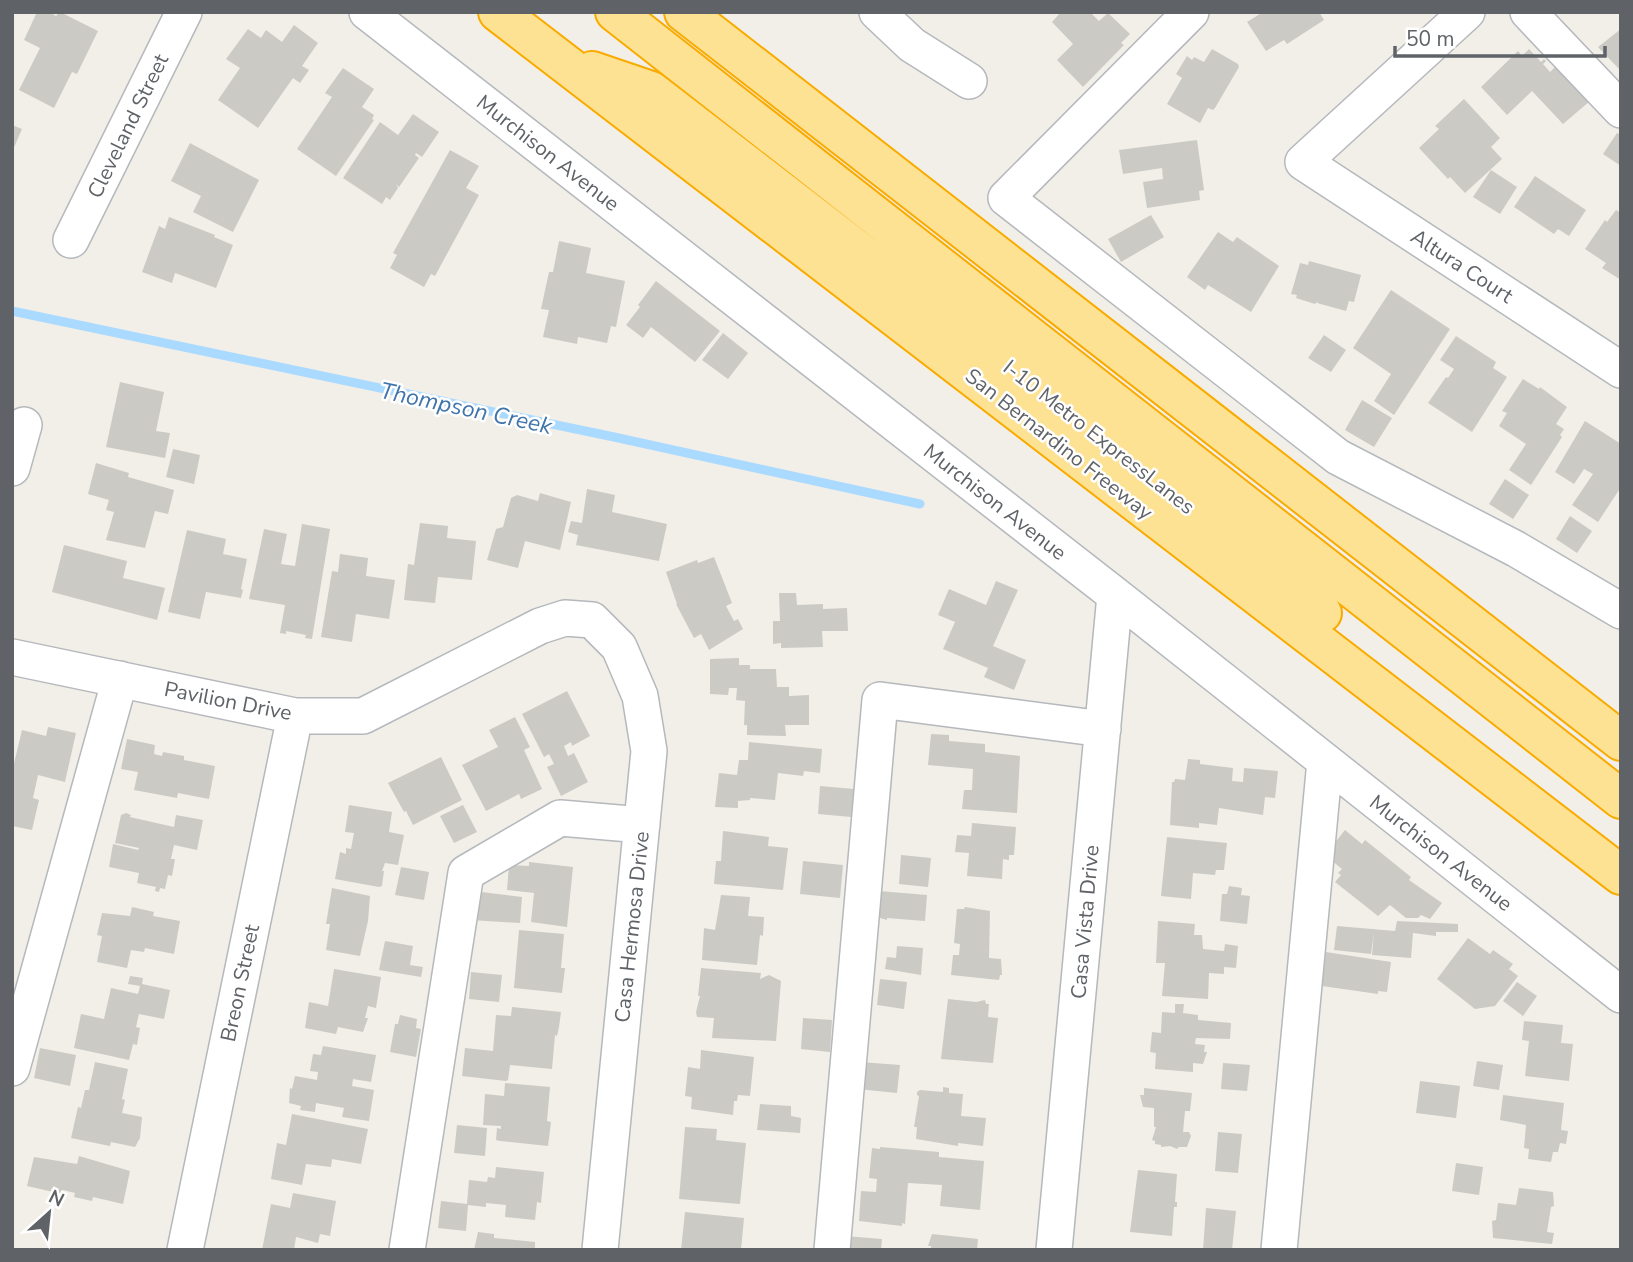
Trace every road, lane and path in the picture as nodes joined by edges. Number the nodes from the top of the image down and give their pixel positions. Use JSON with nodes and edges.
{"nodes":[{"id":1,"x":367,"y":12,"type":"edge"},
{"id":2,"x":498,"y":12,"type":"edge"},
{"id":3,"x":615,"y":12,"type":"edge"},
{"id":4,"x":684,"y":12,"type":"edge"},
{"id":5,"x":877,"y":12,"type":"edge"},
{"id":6,"x":1191,"y":12,"type":"edge"},
{"id":7,"x":1467,"y":12,"type":"edge"},
{"id":8,"x":1528,"y":12,"type":"edge"},
{"id":9,"x":177,"y":15,"type":"edge"},
{"id":10,"x":560,"y":60,"type":"junction"},
{"id":11,"x":969,"y":81,"type":"dead end"},
{"id":12,"x":1621,"y":110,"type":"edge"},
{"id":13,"x":71,"y":240,"type":"dead end"},
{"id":14,"x":1621,"y":370,"type":"edge"},
{"id":15,"x":24,"y":425,"type":"dead end"},
{"id":16,"x":12,"y":468,"type":"edge"},
{"id":17,"x":1115,"y":595,"type":"junction"},
{"id":18,"x":1621,"y":611,"type":"edge"},
{"id":19,"x":592,"y":620,"type":"joint"},
{"id":20,"x":12,"y":657,"type":"edge"},
{"id":21,"x":120,"y":679,"type":"junction"},
{"id":22,"x":295,"y":716,"type":"junction"},
{"id":23,"x":1102,"y":729,"type":"junction"},
{"id":24,"x":1621,"y":741,"type":"edge"},
{"id":25,"x":1325,"y":761,"type":"junction"},
{"id":26,"x":1621,"y":799,"type":"edge"},
{"id":27,"x":642,"y":825,"type":"junction"},
{"id":28,"x":1621,"y":845,"type":"edge"},
{"id":29,"x":1621,"y":876,"type":"edge"},
{"id":30,"x":1621,"y":995,"type":"edge"},
{"id":31,"x":14,"y":1057,"type":"edge"},
{"id":32,"x":185,"y":1250,"type":"edge"},
{"id":33,"x":407,"y":1250,"type":"edge"},
{"id":34,"x":600,"y":1250,"type":"edge"},
{"id":35,"x":832,"y":1250,"type":"edge"},
{"id":36,"x":1054,"y":1250,"type":"edge"},
{"id":37,"x":1279,"y":1250,"type":"edge"}],
"edges":[{"from":1,"to":17,"type":"street","name":"Murchison Avenue"},
{"from":2,"to":10,"type":"highway","name":"San Bernardino Freeway"},
{"from":3,"to":26,"type":"highway","name":"I-10 Metro ExpressLanes"},
{"from":4,"to":24,"type":"highway"},
{"from":5,"to":11,"type":"street"},
{"from":6,"to":18,"type":"street"},
{"from":7,"to":14,"type":"street","name":"Altura Court"},
{"from":8,"to":12,"type":"street"},
{"from":9,"to":13,"type":"street","name":"Cleveland Street"},
{"from":10,"to":28,"type":"highway","name":"I-10 Metro ExpressLanes"},
{"from":10,"to":29,"type":"highway","name":"San Bernardino Freeway"},
{"from":15,"to":16,"type":"street"},
{"from":17,"to":23,"type":"street","name":"Casa Vista Drive"},
{"from":17,"to":25,"type":"street","name":"Murchison Avenue"},
{"from":19,"to":22,"type":"street","name":"Pavilion Drive"},
{"from":19,"to":27,"type":"street","name":"Casa Hermosa Drive"},
{"from":20,"to":21,"type":"street","name":"Pavilion Drive"},
{"from":21,"to":22,"type":"street","name":"Pavilion Drive"},
{"from":21,"to":31,"type":"street"},
{"from":22,"to":32,"type":"street","name":"Breon Street"},
{"from":23,"to":35,"type":"street"},
{"from":23,"to":36,"type":"street","name":"Casa Vista Drive"},
{"from":25,"to":30,"type":"street","name":"Murchison Avenue"},
{"from":25,"to":37,"type":"street"},
{"from":27,"to":33,"type":"street"},
{"from":27,"to":34,"type":"street","name":"Casa Hermosa Drive"}]}
